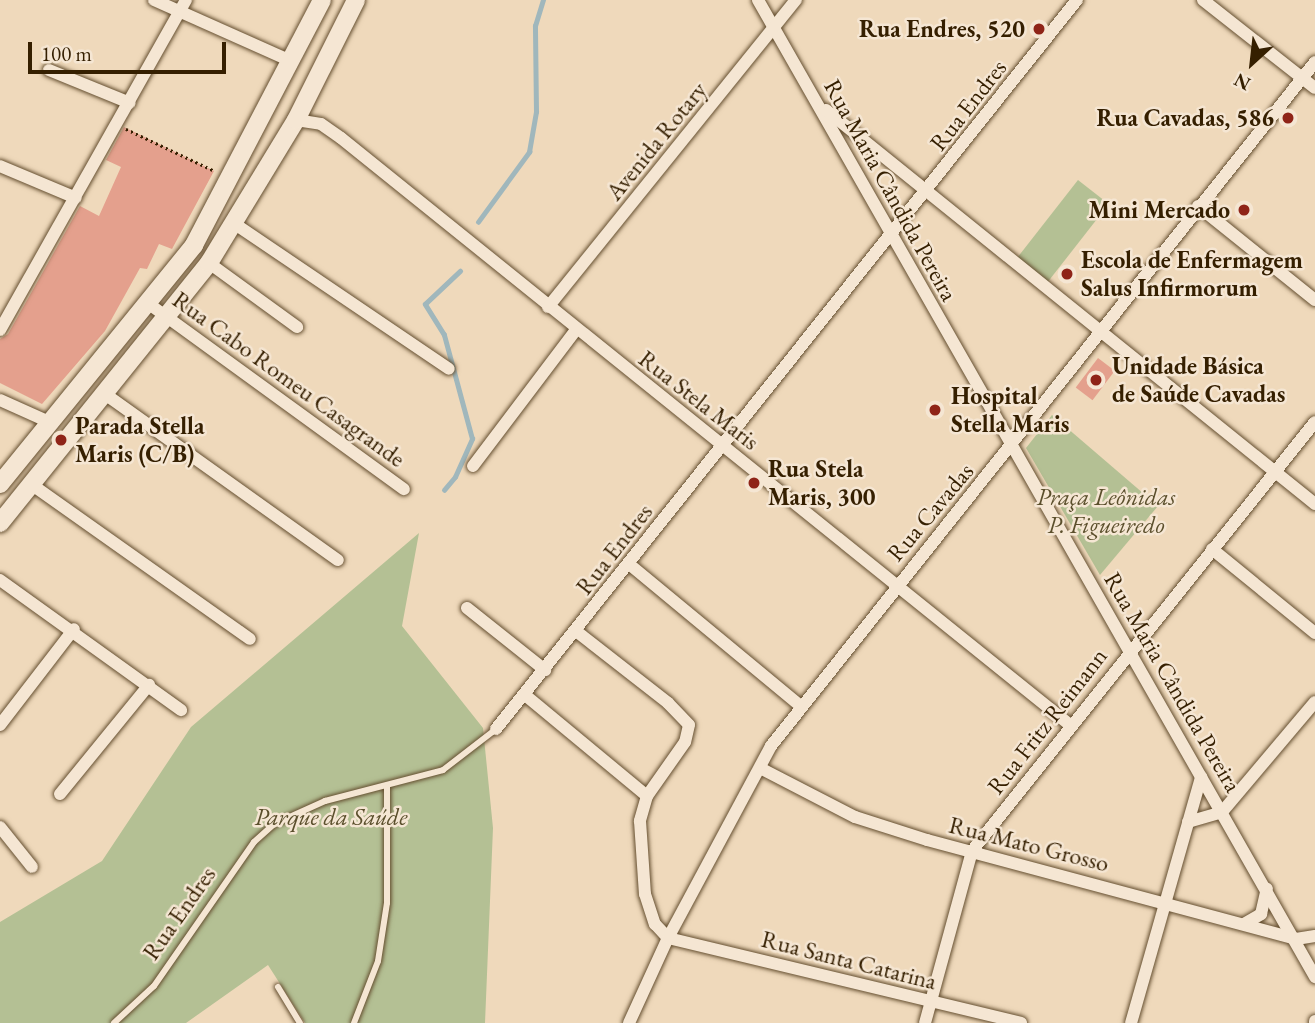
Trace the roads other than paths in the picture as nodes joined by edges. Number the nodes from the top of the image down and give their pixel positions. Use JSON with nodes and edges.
{"nodes":[{"id":1,"x":154,"y":0,"type":"edge"},
{"id":2,"x":322,"y":0,"type":"edge"},
{"id":3,"x":356,"y":0,"type":"edge"},
{"id":4,"x":758,"y":0,"type":"edge"},
{"id":5,"x":796,"y":0,"type":"edge"},
{"id":6,"x":1077,"y":0,"type":"edge"},
{"id":7,"x":1203,"y":0,"type":"edge"},
{"id":8,"x":183,"y":6,"type":"edge"},
{"id":9,"x":774,"y":28,"type":"junction"},
{"id":10,"x":291,"y":61,"type":"junction"},
{"id":11,"x":1315,"y":62,"type":"edge"},
{"id":12,"x":49,"y":71,"type":"dead end"},
{"id":13,"x":1303,"y":78,"type":"junction"},
{"id":14,"x":1315,"y":88,"type":"edge"},
{"id":15,"x":130,"y":103,"type":"junction"},
{"id":16,"x":823,"y":108,"type":"junction"},
{"id":17,"x":296,"y":120,"type":"junction"},
{"id":18,"x":0,"y":166,"type":"edge"},
{"id":19,"x":928,"y":191,"type":"junction"},
{"id":20,"x":76,"y":198,"type":"junction"},
{"id":21,"x":1198,"y":206,"type":"junction"},
{"id":22,"x":235,"y":225,"type":"junction"},
{"id":23,"x":890,"y":237,"type":"junction"},
{"id":24,"x":209,"y":263,"type":"junction"},
{"id":25,"x":1315,"y":300,"type":"edge"},
{"id":26,"x":149,"y":304,"type":"junction"},
{"id":27,"x":548,"y":307,"type":"junction"},
{"id":28,"x":166,"y":316,"type":"junction"},
{"id":29,"x":297,"y":327,"type":"dead end"},
{"id":30,"x":0,"y":330,"type":"edge"},
{"id":31,"x":576,"y":330,"type":"junction"},
{"id":32,"x":1100,"y":332,"type":"junction"},
{"id":33,"x":449,"y":369,"type":"dead end"},
{"id":34,"x":106,"y":394,"type":"junction"},
{"id":35,"x":0,"y":400,"type":"edge"},
{"id":36,"x":49,"y":422,"type":"junction"},
{"id":37,"x":1315,"y":422,"type":"edge"},
{"id":38,"x":721,"y":444,"type":"junction"},
{"id":39,"x":1014,"y":445,"type":"junction"},
{"id":40,"x":473,"y":466,"type":"dead end"},
{"id":41,"x":1274,"y":471,"type":"junction"},
{"id":42,"x":0,"y":484,"type":"edge"},
{"id":43,"x":31,"y":484,"type":"junction"},
{"id":44,"x":404,"y":489,"type":"dead end"},
{"id":45,"x":1315,"y":504,"type":"edge"},
{"id":46,"x":0,"y":523,"type":"edge"},
{"id":47,"x":1212,"y":549,"type":"junction"},
{"id":48,"x":338,"y":560,"type":"dead end"},
{"id":49,"x":629,"y":564,"type":"junction"},
{"id":50,"x":0,"y":580,"type":"edge"},
{"id":51,"x":897,"y":584,"type":"junction"},
{"id":52,"x":467,"y":608,"type":"dead end"},
{"id":53,"x":74,"y":629,"type":"junction"},
{"id":54,"x":576,"y":631,"type":"junction"},
{"id":55,"x":1315,"y":633,"type":"edge"},
{"id":56,"x":250,"y":639,"type":"dead end"},
{"id":57,"x":1130,"y":649,"type":"junction"},
{"id":58,"x":545,"y":670,"type":"junction"},
{"id":59,"x":149,"y":685,"type":"junction"},
{"id":60,"x":525,"y":695,"type":"junction"},
{"id":61,"x":1315,"y":702,"type":"edge"},
{"id":62,"x":802,"y":707,"type":"junction"},
{"id":63,"x":181,"y":710,"type":"dead end"},
{"id":64,"x":0,"y":725,"type":"edge"},
{"id":65,"x":1070,"y":725,"type":"junction"},
{"id":66,"x":496,"y":729,"type":"joint"},
{"id":67,"x":760,"y":768,"type":"junction"},
{"id":68,"x":1201,"y":777,"type":"junction"},
{"id":69,"x":387,"y":787,"type":"junction"},
{"id":70,"x":60,"y":794,"type":"dead end"},
{"id":71,"x":647,"y":796,"type":"junction"},
{"id":72,"x":1222,"y":812,"type":"junction"},
{"id":73,"x":1188,"y":822,"type":"junction"},
{"id":74,"x":0,"y":827,"type":"edge"},
{"id":75,"x":972,"y":851,"type":"junction"},
{"id":76,"x":32,"y":867,"type":"dead end"},
{"id":77,"x":1267,"y":889,"type":"junction"},
{"id":78,"x":1164,"y":900,"type":"junction"},
{"id":79,"x":1244,"y":924,"type":"junction"},
{"id":80,"x":1315,"y":936,"type":"edge"},
{"id":81,"x":668,"y":938,"type":"junction"},
{"id":82,"x":1299,"y":944,"type":"junction"},
{"id":83,"x":1315,"y":950,"type":"edge"},
{"id":84,"x":1315,"y":977,"type":"edge"},
{"id":85,"x":278,"y":987,"type":"dead end"},
{"id":86,"x":931,"y":1001,"type":"junction"},
{"id":87,"x":114,"y":1023,"type":"edge"},
{"id":88,"x":300,"y":1023,"type":"edge"},
{"id":89,"x":354,"y":1023,"type":"edge"},
{"id":90,"x":629,"y":1023,"type":"edge"},
{"id":91,"x":925,"y":1023,"type":"edge"},
{"id":92,"x":1021,"y":1023,"type":"edge"},
{"id":93,"x":1131,"y":1023,"type":"edge"}],
"edges":[{"from":1,"to":8,"type":"street"},
{"from":2,"to":10,"type":"main road"},
{"from":3,"to":17,"type":"main road"},
{"from":4,"to":9,"type":"street","name":"Rua Maria Cândida Pereira"},
{"from":5,"to":9,"type":"street","name":"Avenida Rotary"},
{"from":6,"to":19,"type":"street","name":"Rua Endres"},
{"from":7,"to":13,"type":"street"},
{"from":8,"to":10,"type":"street"},
{"from":8,"to":15,"type":"street"},
{"from":9,"to":16,"type":"street","name":"Rua Maria Cândida Pereira"},
{"from":9,"to":27,"type":"street","name":"Avenida Rotary"},
{"from":10,"to":26,"type":"main road"},
{"from":11,"to":13,"type":"street","name":"Rua Cavadas"},
{"from":12,"to":15,"type":"street"},
{"from":13,"to":14,"type":"street"},
{"from":13,"to":21,"type":"street","name":"Rua Cavadas"},
{"from":15,"to":20,"type":"street"},
{"from":16,"to":19,"type":"street"},
{"from":16,"to":23,"type":"street","name":"Rua Maria Cândida Pereira"},
{"from":17,"to":22,"type":"main road"},
{"from":17,"to":27,"type":"street","name":"Rua Stela Maris"},
{"from":18,"to":20,"type":"street"},
{"from":19,"to":23,"type":"street","name":"Rua Endres"},
{"from":19,"to":32,"type":"street"},
{"from":20,"to":30,"type":"street"},
{"from":21,"to":25,"type":"street"},
{"from":21,"to":32,"type":"street","name":"Rua Cavadas"},
{"from":22,"to":24,"type":"main road"},
{"from":22,"to":33,"type":"street"},
{"from":23,"to":38,"type":"street","name":"Rua Endres"},
{"from":23,"to":39,"type":"street","name":"Rua Maria Cândida Pereira"},
{"from":24,"to":28,"type":"main road"},
{"from":24,"to":29,"type":"street"},
{"from":26,"to":28,"type":"street","name":"Rua Cabo Romeu Casagrande"},
{"from":26,"to":36,"type":"main road"},
{"from":27,"to":31,"type":"street","name":"Rua Stela Maris"},
{"from":28,"to":34,"type":"main road"},
{"from":28,"to":44,"type":"street","name":"Rua Cabo Romeu Casagrande"},
{"from":31,"to":38,"type":"street","name":"Rua Stela Maris"},
{"from":31,"to":40,"type":"street"},
{"from":32,"to":39,"type":"street","name":"Rua Cavadas"},
{"from":32,"to":41,"type":"street"},
{"from":34,"to":43,"type":"main road"},
{"from":34,"to":48,"type":"street"},
{"from":35,"to":36,"type":"street"},
{"from":36,"to":42,"type":"main road"},
{"from":37,"to":41,"type":"street","name":"Rua Fritz Reimann"},
{"from":38,"to":49,"type":"street","name":"Rua Endres"},
{"from":38,"to":51,"type":"street","name":"Rua Stela Maris"},
{"from":39,"to":51,"type":"street","name":"Rua Cavadas"},
{"from":39,"to":57,"type":"street","name":"Rua Maria Cândida Pereira"},
{"from":41,"to":45,"type":"street"},
{"from":41,"to":47,"type":"street","name":"Rua Fritz Reimann"},
{"from":43,"to":46,"type":"main road"},
{"from":43,"to":56,"type":"street"},
{"from":47,"to":55,"type":"street"},
{"from":47,"to":57,"type":"street","name":"Rua Fritz Reimann"},
{"from":49,"to":54,"type":"street","name":"Rua Endres"},
{"from":49,"to":62,"type":"street"},
{"from":50,"to":53,"type":"street"},
{"from":51,"to":62,"type":"street","name":"Rua Cavadas"},
{"from":51,"to":65,"type":"street","name":"Rua Stela Maris"},
{"from":52,"to":58,"type":"street"},
{"from":53,"to":59,"type":"street"},
{"from":53,"to":64,"type":"street"},
{"from":54,"to":58,"type":"street","name":"Rua Endres"},
{"from":54,"to":71,"type":"street"},
{"from":57,"to":65,"type":"street","name":"Rua Fritz Reimann"},
{"from":57,"to":68,"type":"street","name":"Rua Maria Cândida Pereira"},
{"from":58,"to":60,"type":"street","name":"Rua Endres"},
{"from":59,"to":63,"type":"street"},
{"from":59,"to":70,"type":"street"},
{"from":60,"to":66,"type":"street","name":"Rua Endres"},
{"from":60,"to":71,"type":"street"},
{"from":61,"to":72,"type":"street"},
{"from":62,"to":67,"type":"street","name":"Rua Cavadas"},
{"from":65,"to":75,"type":"street","name":"Rua Fritz Reimann"},
{"from":66,"to":69,"type":"lane","name":"Rua Endres"},
{"from":67,"to":75,"type":"street","name":"Rua Mato Grosso"},
{"from":67,"to":81,"type":"street","name":"Rua Cavadas"},
{"from":68,"to":72,"type":"street","name":"Rua Maria Cândida Pereira"},
{"from":68,"to":73,"type":"street"},
{"from":69,"to":87,"type":"lane","name":"Rua Endres"},
{"from":69,"to":89,"type":"lane"},
{"from":71,"to":81,"type":"street"},
{"from":72,"to":73,"type":"street"},
{"from":72,"to":77,"type":"street","name":"Rua Maria Cândida Pereira"},
{"from":73,"to":78,"type":"street"},
{"from":74,"to":76,"type":"street"},
{"from":75,"to":78,"type":"street","name":"Rua Mato Grosso"},
{"from":75,"to":86,"type":"street"},
{"from":77,"to":79,"type":"street"},
{"from":77,"to":82,"type":"street","name":"Rua Maria Cândida Pereira"},
{"from":78,"to":79,"type":"street","name":"Rua Mato Grosso"},
{"from":78,"to":93,"type":"street"},
{"from":79,"to":82,"type":"street","name":"Rua Mato Grosso"},
{"from":80,"to":82,"type":"street"},
{"from":81,"to":86,"type":"street","name":"Rua Santa Catarina"},
{"from":81,"to":90,"type":"street","name":"Rua Cavadas"},
{"from":82,"to":83,"type":"street","name":"Rua Mato Grosso"},
{"from":82,"to":84,"type":"street","name":"Rua Maria Cândida Pereira"},
{"from":85,"to":88,"type":"lane"},
{"from":86,"to":91,"type":"street"},
{"from":86,"to":92,"type":"street","name":"Rua Santa Catarina"}]}
